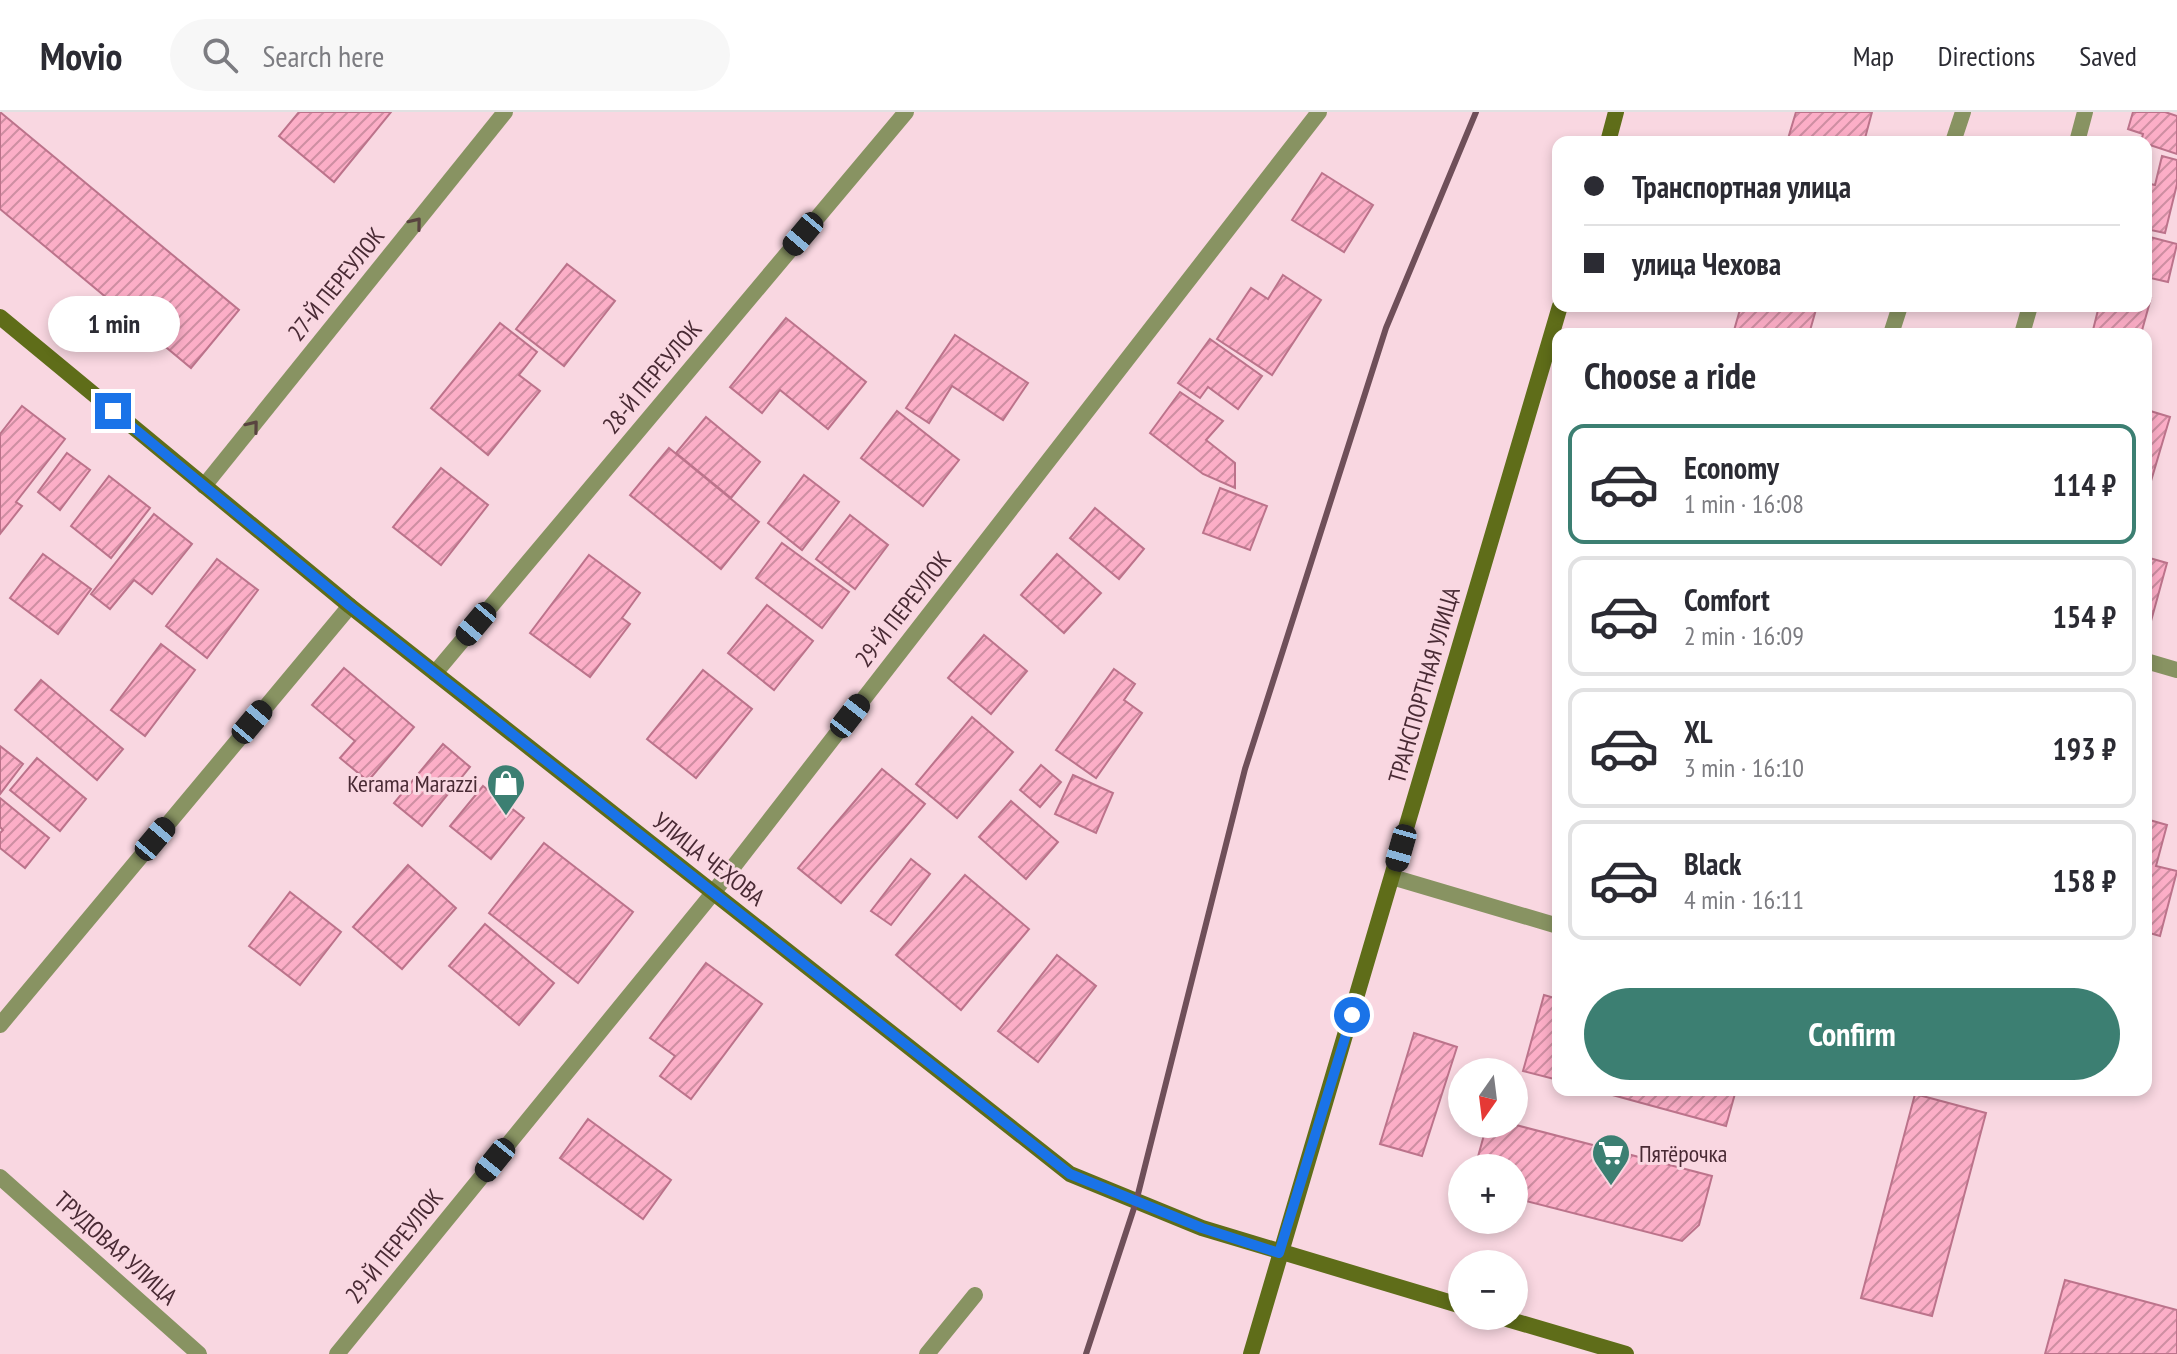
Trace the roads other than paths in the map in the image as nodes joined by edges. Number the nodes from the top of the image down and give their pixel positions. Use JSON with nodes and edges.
{"nodes":[{"id":1,"x":505,"y":112,"type":"edge"},
{"id":2,"x":906,"y":112,"type":"edge"},
{"id":3,"x":1319,"y":112,"type":"edge"},
{"id":4,"x":1616,"y":112,"type":"edge"},
{"id":5,"x":1963,"y":112,"type":"edge"},
{"id":6,"x":2085,"y":112,"type":"edge"},
{"id":7,"x":1610,"y":136,"type":"edge"},
{"id":8,"x":1955,"y":136,"type":"edge"},
{"id":9,"x":2079,"y":136,"type":"edge"},
{"id":10,"x":0,"y":317,"type":"edge"},
{"id":11,"x":1552,"y":333,"type":"edge"},
{"id":12,"x":204,"y":486,"type":"junction"},
{"id":13,"x":350,"y":606,"type":"junction"},
{"id":14,"x":2152,"y":663,"type":"edge"},
{"id":15,"x":2177,"y":670,"type":"edge"},
{"id":16,"x":435,"y":673,"type":"junction"},
{"id":17,"x":1392,"y":877,"type":"junction"},
{"id":18,"x":713,"y":893,"type":"junction"},
{"id":19,"x":1552,"y":924,"type":"edge"},
{"id":20,"x":0,"y":1025,"type":"edge"},
{"id":21,"x":0,"y":1177,"type":"edge"},
{"id":22,"x":1279,"y":1253,"type":"junction"},
{"id":23,"x":975,"y":1295,"type":"dead end"},
{"id":24,"x":1448,"y":1302,"type":"edge"},
{"id":25,"x":1528,"y":1325,"type":"edge"},
{"id":26,"x":199,"y":1354,"type":"edge"},
{"id":27,"x":337,"y":1354,"type":"edge"},
{"id":28,"x":927,"y":1354,"type":"edge"},
{"id":29,"x":1251,"y":1354,"type":"edge"},
{"id":30,"x":1626,"y":1354,"type":"edge"}],
"edges":[{"from":12,"to":1,"type":"street","name":"27-Й ПЕРЕУЛОК","one_way":true},
{"from":2,"to":16,"type":"street","name":"28-Й ПЕРЕУЛОК"},
{"from":3,"to":18,"type":"street","name":"29-Й ПЕРЕУЛОК"},
{"from":4,"to":7,"type":"main road"},
{"from":5,"to":8,"type":"street"},
{"from":6,"to":9,"type":"street"},
{"from":10,"to":12,"type":"main road","name":"УЛИЦА ЧЕХОВА"},
{"from":11,"to":17,"type":"main road","name":"ТРАНСПОРТНАЯ УЛИЦА"},
{"from":12,"to":13,"type":"main road","name":"УЛИЦА ЧЕХОВА"},
{"from":13,"to":16,"type":"main road","name":"УЛИЦА ЧЕХОВА"},
{"from":13,"to":20,"type":"street"},
{"from":14,"to":15,"type":"street"},
{"from":16,"to":18,"type":"main road","name":"УЛИЦА ЧЕХОВА"},
{"from":17,"to":19,"type":"street"},
{"from":17,"to":22,"type":"main road","name":"ТРАНСПОРТНАЯ УЛИЦА"},
{"from":18,"to":22,"type":"main road","name":"УЛИЦА ЧЕХОВА"},
{"from":18,"to":27,"type":"street","name":"29-Й ПЕРЕУЛОК"},
{"from":21,"to":26,"type":"street","name":"ТРУДОВАЯ УЛИЦА"},
{"from":22,"to":24,"type":"main road","name":"УЛИЦА ЧЕХОВА"},
{"from":22,"to":29,"type":"main road","name":"ТРАНСПОРТНАЯ УЛИЦА"},
{"from":23,"to":28,"type":"street"},
{"from":25,"to":30,"type":"main road"}]}
